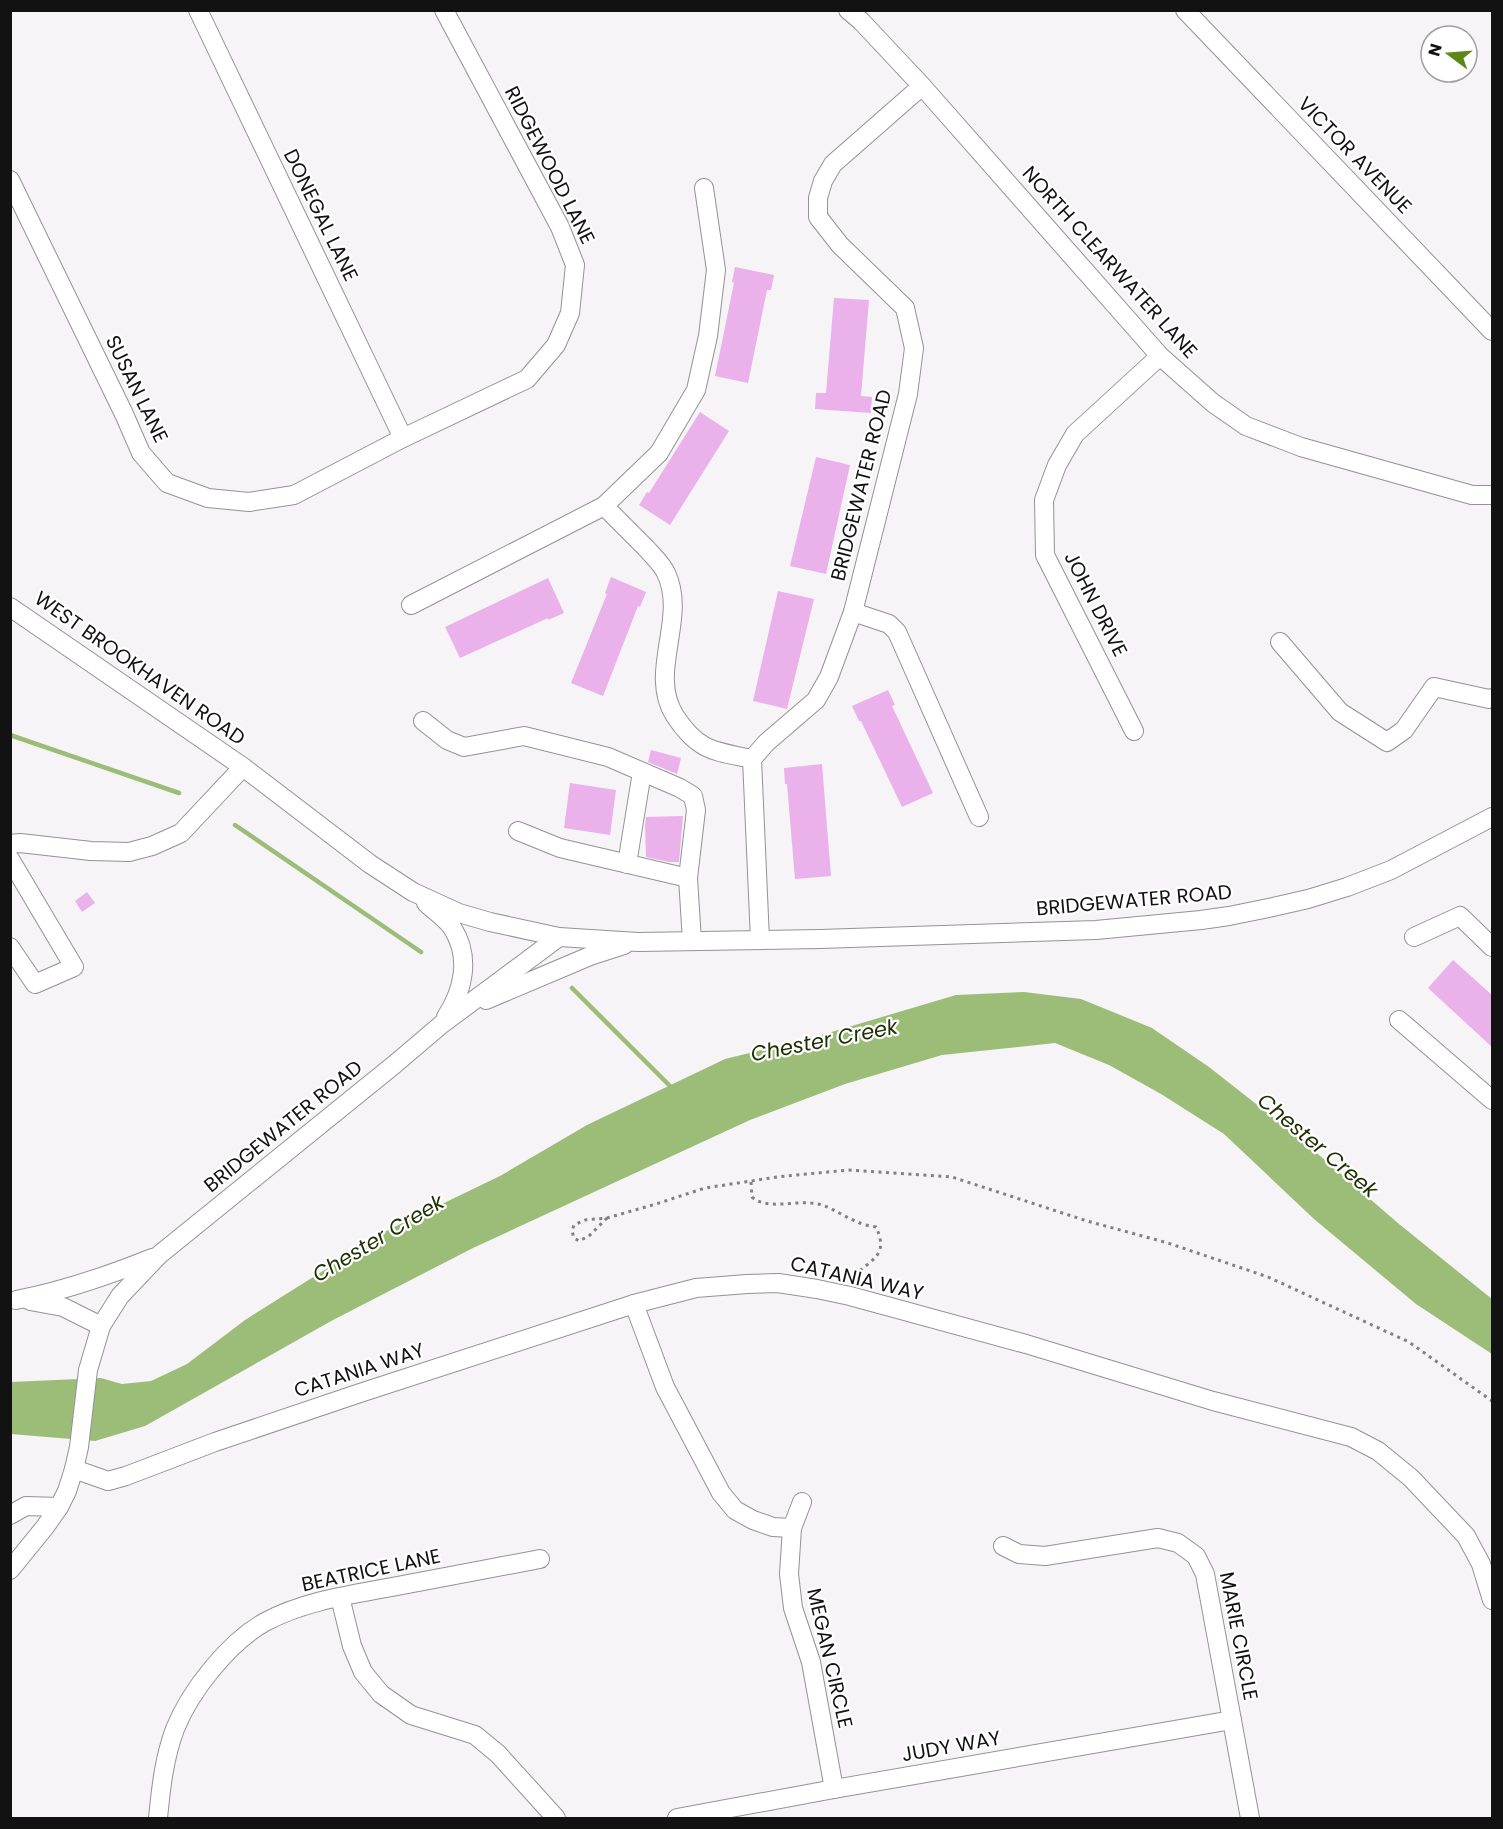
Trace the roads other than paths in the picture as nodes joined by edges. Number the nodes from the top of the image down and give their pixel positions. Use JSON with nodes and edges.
{"nodes":[{"id":1,"x":198,"y":10,"type":"edge"},
{"id":2,"x":444,"y":10,"type":"edge"},
{"id":3,"x":848,"y":10,"type":"edge"},
{"id":4,"x":1185,"y":10,"type":"edge"},
{"id":5,"x":922,"y":86,"type":"junction"},
{"id":6,"x":10,"y":180,"type":"edge"},
{"id":7,"x":704,"y":188,"type":"dead end"},
{"id":8,"x":1492,"y":332,"type":"edge"},
{"id":9,"x":1160,"y":356,"type":"junction"},
{"id":10,"x":403,"y":438,"type":"junction"},
{"id":11,"x":1492,"y":495,"type":"edge"},
{"id":12,"x":604,"y":506,"type":"junction"},
{"id":13,"x":411,"y":605,"type":"dead end"},
{"id":14,"x":10,"y":607,"type":"edge"},
{"id":15,"x":853,"y":612,"type":"junction"},
{"id":16,"x":1280,"y":642,"type":"dead end"},
{"id":17,"x":1492,"y":698,"type":"edge"},
{"id":18,"x":423,"y":722,"type":"dead end"},
{"id":19,"x":1134,"y":731,"type":"dead end"},
{"id":20,"x":752,"y":759,"type":"junction"},
{"id":21,"x":243,"y":767,"type":"junction"},
{"id":22,"x":642,"y":772,"type":"junction"},
{"id":23,"x":979,"y":816,"type":"dead end"},
{"id":24,"x":1492,"y":817,"type":"edge"},
{"id":25,"x":518,"y":831,"type":"dead end"},
{"id":26,"x":10,"y":844,"type":"edge"},
{"id":27,"x":10,"y":859,"type":"edge"},
{"id":28,"x":627,"y":864,"type":"junction"},
{"id":29,"x":688,"y":878,"type":"junction"},
{"id":30,"x":413,"y":892,"type":"junction"},
{"id":31,"x":559,"y":937,"type":"junction"},
{"id":32,"x":1414,"y":937,"type":"dead end"},
{"id":33,"x":760,"y":940,"type":"junction"},
{"id":34,"x":692,"y":941,"type":"junction"},
{"id":35,"x":638,"y":942,"type":"junction"},
{"id":36,"x":10,"y":947,"type":"edge"},
{"id":37,"x":1492,"y":947,"type":"edge"},
{"id":38,"x":1399,"y":1020,"type":"dead end"},
{"id":39,"x":442,"y":1024,"type":"junction"},
{"id":40,"x":1492,"y":1100,"type":"edge"},
{"id":41,"x":159,"y":1255,"type":"junction"},
{"id":42,"x":13,"y":1300,"type":"edge"},
{"id":43,"x":634,"y":1304,"type":"junction"},
{"id":44,"x":101,"y":1326,"type":"junction"},
{"id":45,"x":74,"y":1469,"type":"junction"},
{"id":46,"x":802,"y":1502,"type":"dead end"},
{"id":47,"x":59,"y":1507,"type":"junction"},
{"id":48,"x":10,"y":1515,"type":"edge"},
{"id":49,"x":792,"y":1528,"type":"junction"},
{"id":50,"x":1003,"y":1546,"type":"dead end"},
{"id":51,"x":540,"y":1559,"type":"dead end"},
{"id":52,"x":10,"y":1570,"type":"edge"},
{"id":53,"x":340,"y":1597,"type":"junction"},
{"id":54,"x":1492,"y":1600,"type":"edge"},
{"id":55,"x":1232,"y":1720,"type":"junction"},
{"id":56,"x":834,"y":1789,"type":"junction"},
{"id":57,"x":158,"y":1818,"type":"edge"},
{"id":58,"x":556,"y":1818,"type":"edge"},
{"id":59,"x":677,"y":1818,"type":"edge"},
{"id":60,"x":1250,"y":1818,"type":"edge"}],
"edges":[{"from":1,"to":10,"type":"street","name":"DONEGAL LANE"},
{"from":2,"to":10,"type":"street","name":"RIDGEWOOD LANE"},
{"from":3,"to":5,"type":"street","name":"NORTH CLEARWATER LANE"},
{"from":4,"to":8,"type":"street","name":"VICTOR AVENUE"},
{"from":5,"to":9,"type":"street","name":"NORTH CLEARWATER LANE"},
{"from":5,"to":15,"type":"street","name":"BRIDGEWATER ROAD"},
{"from":6,"to":10,"type":"street","name":"SUSAN LANE"},
{"from":7,"to":12,"type":"street"},
{"from":9,"to":11,"type":"street","name":"NORTH CLEARWATER LANE"},
{"from":9,"to":19,"type":"street","name":"JOHN DRIVE"},
{"from":12,"to":13,"type":"street"},
{"from":12,"to":20,"type":"street"},
{"from":14,"to":21,"type":"street","name":"WEST BROOKHAVEN ROAD"},
{"from":15,"to":20,"type":"street","name":"BRIDGEWATER ROAD"},
{"from":15,"to":23,"type":"street"},
{"from":16,"to":17,"type":"street"},
{"from":18,"to":22,"type":"street"},
{"from":20,"to":33,"type":"street"},
{"from":21,"to":26,"type":"street","name":"WEST BROOKHAVEN ROAD"},
{"from":21,"to":30,"type":"street","name":"WEST BROOKHAVEN ROAD"},
{"from":22,"to":28,"type":"street"},
{"from":22,"to":29,"type":"street"},
{"from":24,"to":33,"type":"street","name":"BRIDGEWATER ROAD"},
{"from":25,"to":28,"type":"street"},
{"from":27,"to":36,"type":"street"},
{"from":28,"to":29,"type":"street"},
{"from":29,"to":34,"type":"street"},
{"from":30,"to":31,"type":"street","name":"WEST BROOKHAVEN ROAD"},
{"from":30,"to":39,"type":"street"},
{"from":31,"to":35,"type":"street","name":"BRIDGEWATER ROAD"},
{"from":31,"to":39,"type":"street","name":"BRIDGEWATER ROAD"},
{"from":32,"to":37,"type":"street"},
{"from":33,"to":34,"type":"street","name":"BRIDGEWATER ROAD"},
{"from":34,"to":35,"type":"street","name":"BRIDGEWATER ROAD"},
{"from":35,"to":39,"type":"street"},
{"from":38,"to":40,"type":"street"},
{"from":39,"to":41,"type":"street","name":"BRIDGEWATER ROAD"},
{"from":41,"to":42,"type":"street"},
{"from":41,"to":44,"type":"street","name":"BRIDGEWATER ROAD"},
{"from":42,"to":44,"type":"street"},
{"from":43,"to":45,"type":"street","name":"CATANIA WAY"},
{"from":43,"to":49,"type":"street"},
{"from":43,"to":54,"type":"street","name":"CATANIA WAY"},
{"from":44,"to":45,"type":"street","name":"BRIDGEWATER ROAD"},
{"from":45,"to":47,"type":"street","name":"BRIDGEWATER ROAD"},
{"from":46,"to":49,"type":"street","name":"MEGAN CIRCLE"},
{"from":47,"to":48,"type":"street"},
{"from":47,"to":52,"type":"street","name":"BRIDGEWATER ROAD"},
{"from":49,"to":56,"type":"street","name":"MEGAN CIRCLE"},
{"from":50,"to":55,"type":"street","name":"MARIE CIRCLE"},
{"from":51,"to":53,"type":"street","name":"BEATRICE LANE"},
{"from":53,"to":57,"type":"street","name":"BEATRICE LANE"},
{"from":53,"to":58,"type":"street"},
{"from":55,"to":56,"type":"street","name":"JUDY WAY"},
{"from":55,"to":60,"type":"street","name":"MARIE CIRCLE"},
{"from":56,"to":59,"type":"street","name":"JUDY WAY"}]}
